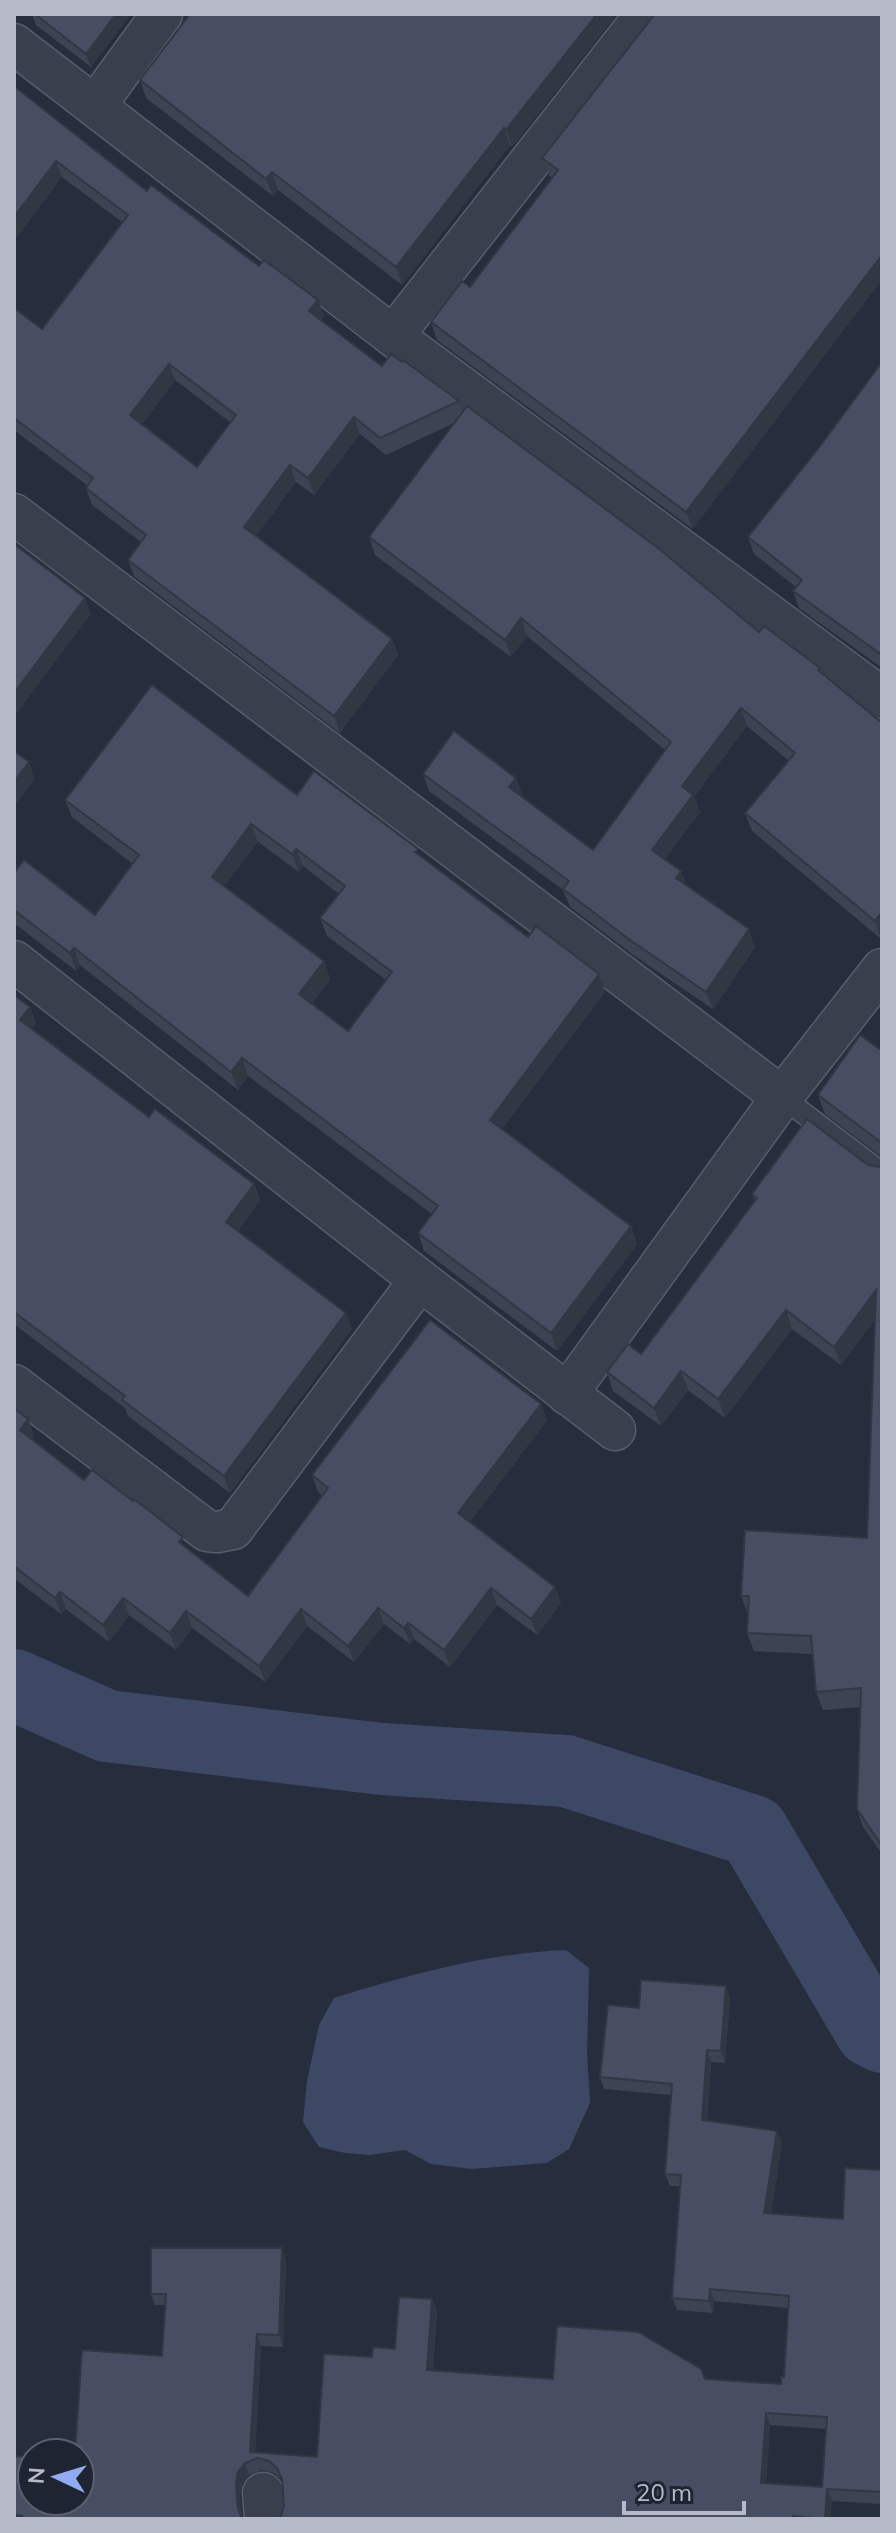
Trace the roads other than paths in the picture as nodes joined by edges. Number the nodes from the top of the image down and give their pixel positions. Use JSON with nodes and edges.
{"nodes":[{"id":1,"x":162,"y":14,"type":"edge"},
{"id":2,"x":646,"y":14,"type":"edge"},
{"id":3,"x":14,"y":44,"type":"edge"},
{"id":4,"x":95,"y":106,"type":"junction"},
{"id":5,"x":393,"y":336,"type":"junction"},
{"id":6,"x":14,"y":514,"type":"edge"},
{"id":7,"x":882,"y":698,"type":"edge"},
{"id":8,"x":14,"y":961,"type":"edge"},
{"id":9,"x":882,"y":969,"type":"edge"},
{"id":10,"x":782,"y":1097,"type":"junction"},
{"id":11,"x":882,"y":1173,"type":"edge"},
{"id":12,"x":420,"y":1280,"type":"junction"},
{"id":13,"x":14,"y":1385,"type":"edge"},
{"id":14,"x":567,"y":1394,"type":"junction"},
{"id":15,"x":615,"y":1430,"type":"dead end"}],
"edges":[{"from":1,"to":4,"type":"street"},
{"from":2,"to":5,"type":"street"},
{"from":3,"to":4,"type":"street"},
{"from":4,"to":5,"type":"street"},
{"from":5,"to":7,"type":"street"},
{"from":6,"to":10,"type":"street"},
{"from":8,"to":12,"type":"street"},
{"from":9,"to":10,"type":"street"},
{"from":10,"to":11,"type":"lane"},
{"from":10,"to":14,"type":"street"},
{"from":12,"to":13,"type":"street"},
{"from":12,"to":14,"type":"street"},
{"from":14,"to":15,"type":"street"}]}
